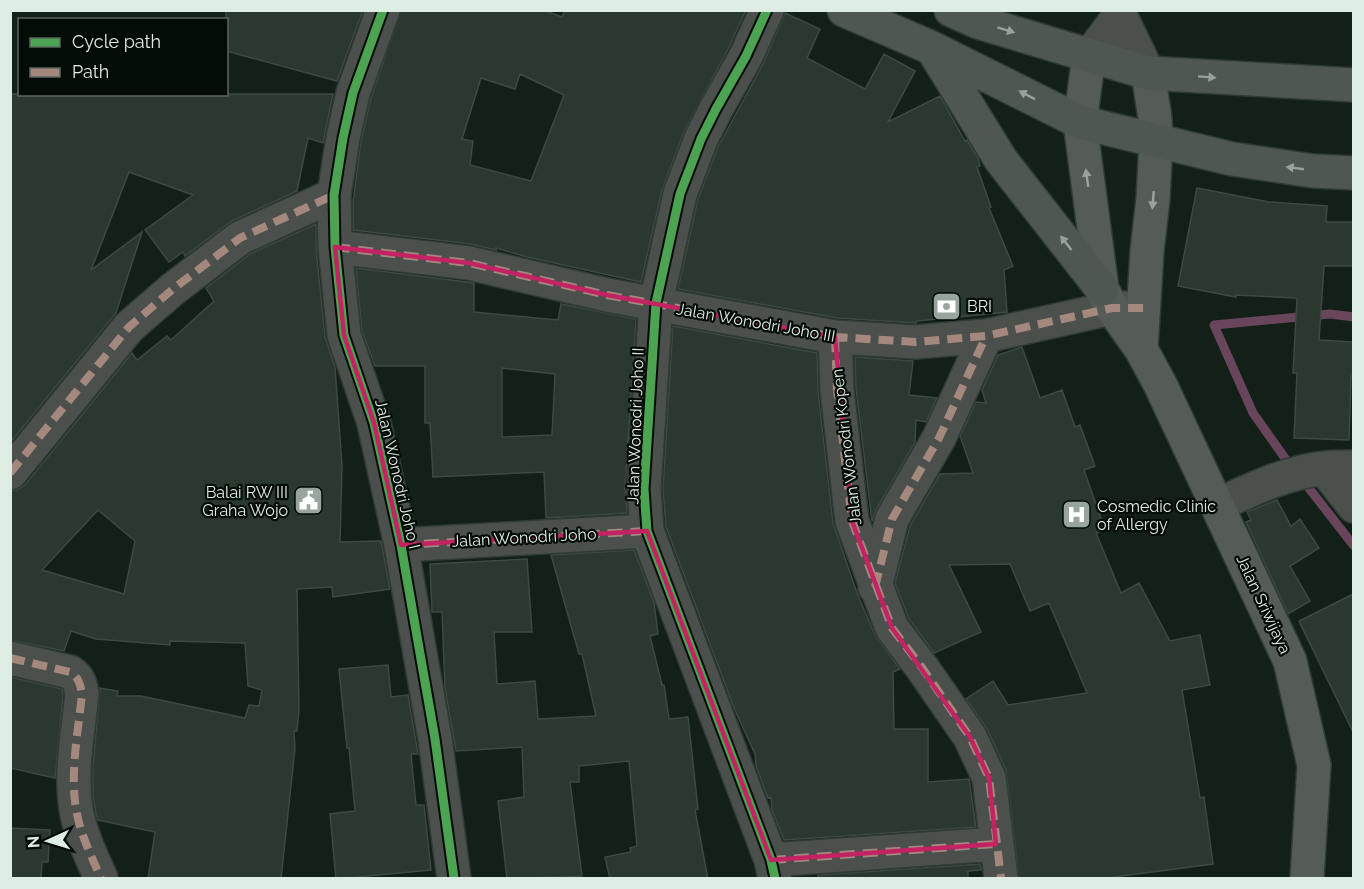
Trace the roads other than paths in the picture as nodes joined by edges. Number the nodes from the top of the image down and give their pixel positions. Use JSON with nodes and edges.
{"nodes":[{"id":1,"x":383,"y":10,"type":"edge"},
{"id":2,"x":767,"y":10,"type":"edge"},
{"id":3,"x":844,"y":10,"type":"edge"},
{"id":4,"x":951,"y":10,"type":"edge"},
{"id":5,"x":1120,"y":13,"type":"edge"},
{"id":6,"x":932,"y":48,"type":"junction"},
{"id":7,"x":1089,"y":56,"type":"junction"},
{"id":8,"x":1148,"y":73,"type":"junction"},
{"id":9,"x":1353,"y":85,"type":"edge"},
{"id":10,"x":1080,"y":122,"type":"junction"},
{"id":11,"x":1156,"y":142,"type":"junction"},
{"id":12,"x":1353,"y":173,"type":"edge"},
{"id":13,"x":334,"y":195,"type":"junction"},
{"id":14,"x":334,"y":247,"type":"junction"},
{"id":15,"x":1107,"y":298,"type":"junction"},
{"id":16,"x":656,"y":303,"type":"junction"},
{"id":17,"x":1144,"y":308,"type":"junction"},
{"id":18,"x":986,"y":336,"type":"junction"},
{"id":19,"x":835,"y":337,"type":"junction"},
{"id":20,"x":1141,"y":349,"type":"junction"},
{"id":21,"x":1315,"y":472,"type":"edge"},
{"id":22,"x":10,"y":473,"type":"edge"},
{"id":23,"x":1218,"y":505,"type":"junction"},
{"id":24,"x":1353,"y":506,"type":"edge"},
{"id":25,"x":647,"y":531,"type":"junction"},
{"id":26,"x":401,"y":545,"type":"junction"},
{"id":27,"x":875,"y":587,"type":"junction"},
{"id":28,"x":10,"y":658,"type":"edge"},
{"id":29,"x":996,"y":844,"type":"junction"},
{"id":30,"x":773,"y":869,"type":"edge"},
{"id":31,"x":101,"y":879,"type":"edge"},
{"id":32,"x":454,"y":879,"type":"edge"},
{"id":33,"x":1000,"y":879,"type":"edge"},
{"id":34,"x":1307,"y":879,"type":"edge"}],
"edges":[{"from":1,"to":13,"type":"street","name":"Jalan Wonodri Joho I"},
{"from":2,"to":16,"type":"street","name":"Jalan Wonodri Joho II"},
{"from":3,"to":6,"type":"highway"},
{"from":4,"to":7,"type":"highway","one_way":true},
{"from":5,"to":7,"type":"street"},
{"from":5,"to":8,"type":"street"},
{"from":10,"to":6,"type":"highway","one_way":true},
{"from":15,"to":6,"type":"highway","one_way":true},
{"from":7,"to":8,"type":"highway"},
{"from":7,"to":10,"type":"main road","name":"Jalan Sriwijaya"},
{"from":8,"to":9,"type":"highway","one_way":true},
{"from":8,"to":11,"type":"main road"},
{"from":10,"to":11,"type":"highway"},
{"from":15,"to":10,"type":"main road","name":"Jalan Sriwijaya","one_way":true},
{"from":12,"to":11,"type":"highway","one_way":true},
{"from":11,"to":17,"type":"main road","one_way":true},
{"from":13,"to":14,"type":"street","name":"Jalan Wonodri Joho I"},
{"from":13,"to":22,"type":"street"},
{"from":14,"to":16,"type":"street","name":"Jalan Wonodri Joho III"},
{"from":14,"to":26,"type":"street","name":"Jalan Wonodri Joho I"},
{"from":15,"to":17,"type":"street","name":"Jalan Wonodri Joho III"},
{"from":15,"to":18,"type":"street","name":"Jalan Wonodri Joho III"},
{"from":15,"to":20,"type":"main road","name":"Jalan Sriwijaya"},
{"from":16,"to":19,"type":"street","name":"Jalan Wonodri Joho III"},
{"from":16,"to":25,"type":"street","name":"Jalan Wonodri Joho II"},
{"from":17,"to":20,"type":"main road"},
{"from":18,"to":19,"type":"street","name":"Jalan Wonodri Joho III"},
{"from":18,"to":27,"type":"street"},
{"from":19,"to":27,"type":"street","name":"Jalan Wonodri Kopen"},
{"from":20,"to":23,"type":"main road","name":"Jalan Sriwijaya"},
{"from":21,"to":23,"type":"street"},
{"from":21,"to":24,"type":"street"},
{"from":23,"to":34,"type":"main road","name":"Jalan Sriwijaya"},
{"from":25,"to":26,"type":"street","name":"Jalan Wonodri Joho"},
{"from":25,"to":30,"type":"street","name":"Jalan Wonodri Joho II"},
{"from":26,"to":32,"type":"street","name":"Jalan Wonodri Joho I"},
{"from":27,"to":29,"type":"street","name":"Jalan Wonodri Kopen"},
{"from":28,"to":31,"type":"street"},
{"from":29,"to":30,"type":"street"},
{"from":29,"to":33,"type":"street","name":"Jalan Wonodri Kopen"}]}
